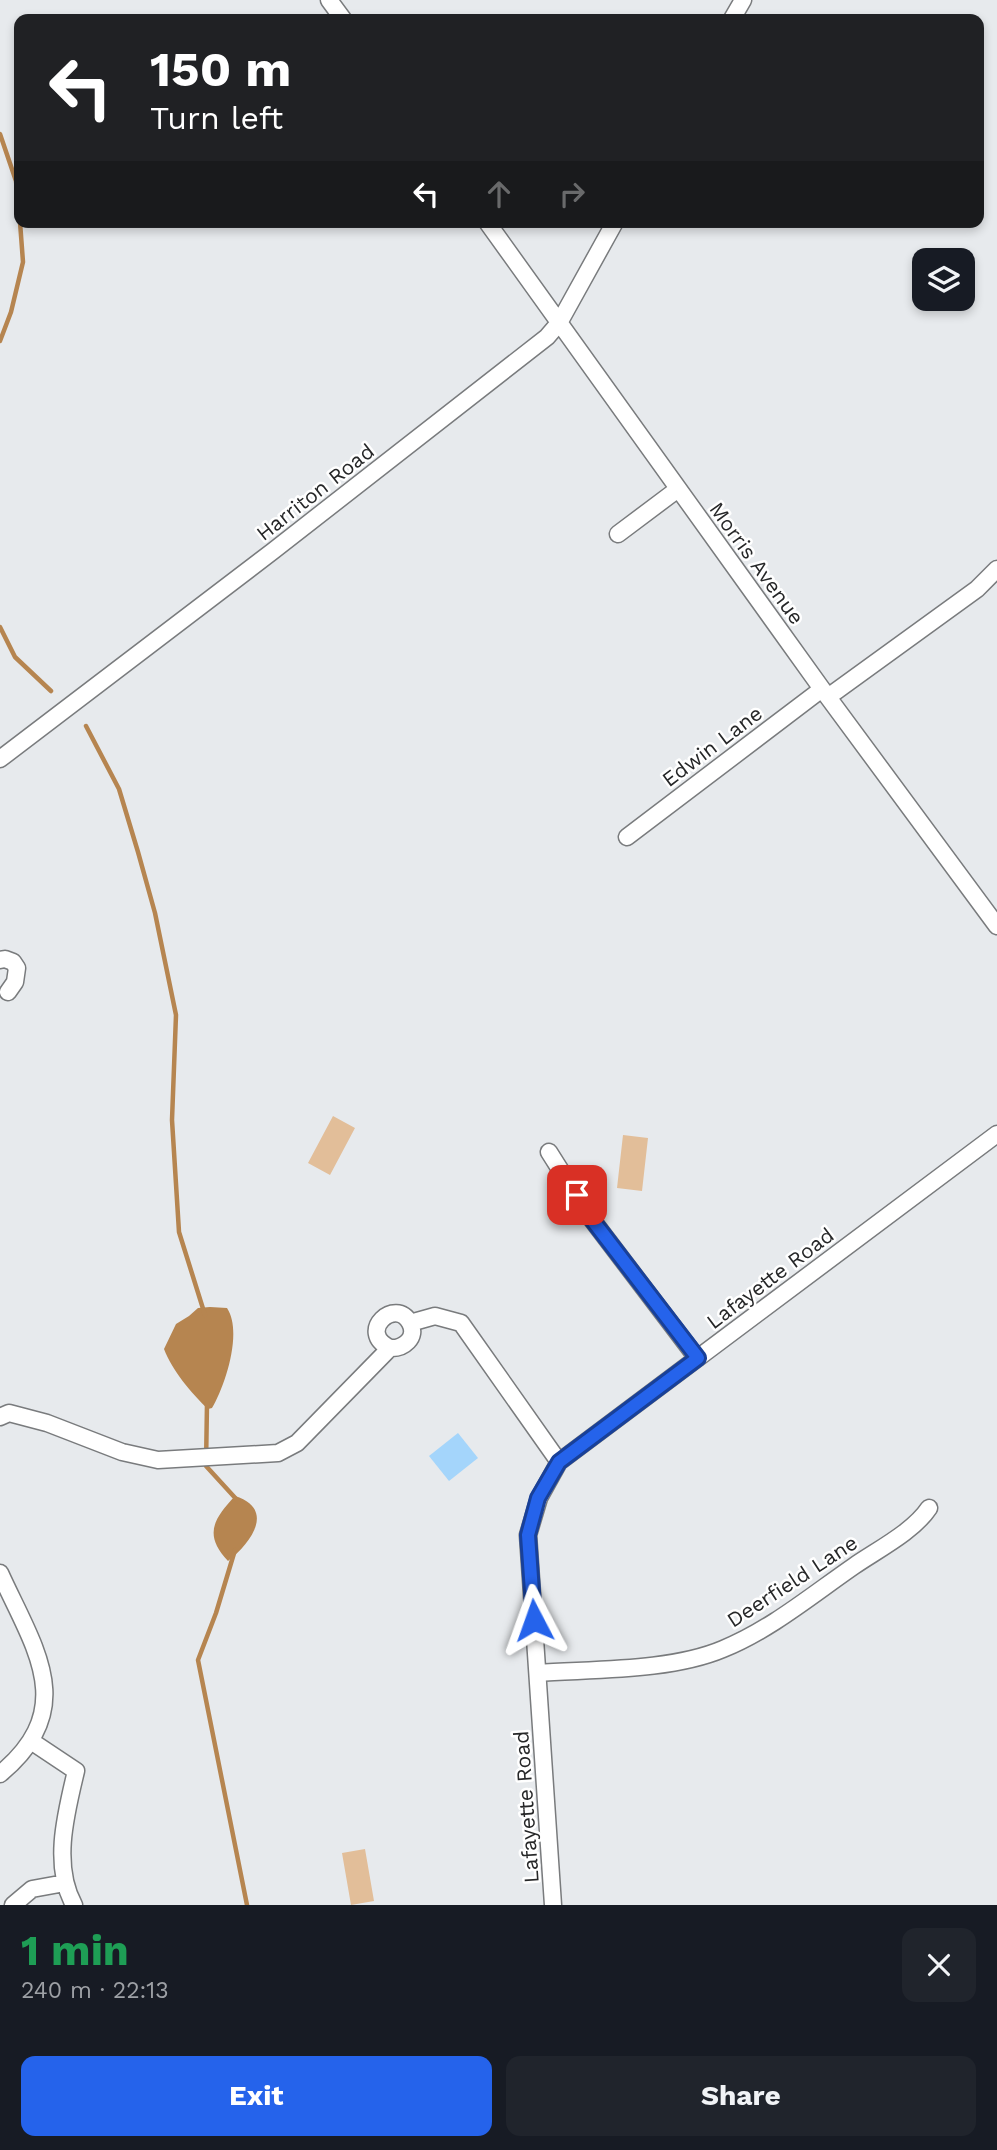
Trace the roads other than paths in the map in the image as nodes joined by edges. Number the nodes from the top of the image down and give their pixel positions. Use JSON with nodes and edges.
{"nodes":[{"id":1,"x":491,"y":228,"type":"edge"},
{"id":2,"x":612,"y":228,"type":"edge"},
{"id":3,"x":559,"y":323,"type":"junction"},
{"id":4,"x":678,"y":489,"type":"junction"},
{"id":5,"x":618,"y":534,"type":"dead end"},
{"id":6,"x":997,"y":569,"type":"edge"},
{"id":7,"x":825,"y":693,"type":"junction"},
{"id":8,"x":0,"y":759,"type":"edge"},
{"id":9,"x":627,"y":837,"type":"dead end"},
{"id":10,"x":997,"y":926,"type":"edge"},
{"id":11,"x":0,"y":960,"type":"edge"},
{"id":12,"x":8,"y":992,"type":"dead end"},
{"id":13,"x":997,"y":1134,"type":"edge"},
{"id":14,"x":549,"y":1152,"type":"dead end"},
{"id":15,"x":410,"y":1323,"type":"junction"},
{"id":16,"x":390,"y":1348,"type":"junction"},
{"id":17,"x":698,"y":1358,"type":"junction"},
{"id":18,"x":0,"y":1417,"type":"edge"},
{"id":19,"x":559,"y":1462,"type":"junction"},
{"id":20,"x":929,"y":1508,"type":"dead end"},
{"id":21,"x":0,"y":1573,"type":"edge"},
{"id":22,"x":538,"y":1672,"type":"junction"},
{"id":23,"x":31,"y":1741,"type":"junction"},
{"id":24,"x":0,"y":1774,"type":"edge"},
{"id":25,"x":65,"y":1883,"type":"junction"},
{"id":26,"x":13,"y":1905,"type":"edge"},
{"id":27,"x":74,"y":1905,"type":"edge"},
{"id":28,"x":553,"y":1905,"type":"edge"}],
"edges":[{"from":1,"to":3,"type":"street","name":"Morris Avenue"},
{"from":2,"to":3,"type":"street","name":"Harriton Road"},
{"from":3,"to":4,"type":"street","name":"Morris Avenue"},
{"from":3,"to":8,"type":"street","name":"Harriton Road"},
{"from":4,"to":5,"type":"street"},
{"from":4,"to":7,"type":"street","name":"Morris Avenue"},
{"from":6,"to":7,"type":"street","name":"Edwin Lane"},
{"from":7,"to":9,"type":"street","name":"Edwin Lane"},
{"from":7,"to":10,"type":"street","name":"Morris Avenue"},
{"from":11,"to":12,"type":"street"},
{"from":13,"to":17,"type":"street","name":"Lafayette Road"},
{"from":14,"to":17,"type":"street"},
{"from":15,"to":16,"type":"street"},
{"from":15,"to":16,"type":"street"},
{"from":15,"to":19,"type":"street"},
{"from":16,"to":18,"type":"street"},
{"from":17,"to":19,"type":"street","name":"Lafayette Road"},
{"from":19,"to":22,"type":"street","name":"Lafayette Road"},
{"from":20,"to":22,"type":"street","name":"Deerfield Lane"},
{"from":21,"to":23,"type":"street"},
{"from":22,"to":28,"type":"street","name":"Lafayette Road"},
{"from":23,"to":24,"type":"street"},
{"from":23,"to":25,"type":"street"},
{"from":25,"to":26,"type":"street"},
{"from":25,"to":27,"type":"street"}]}
